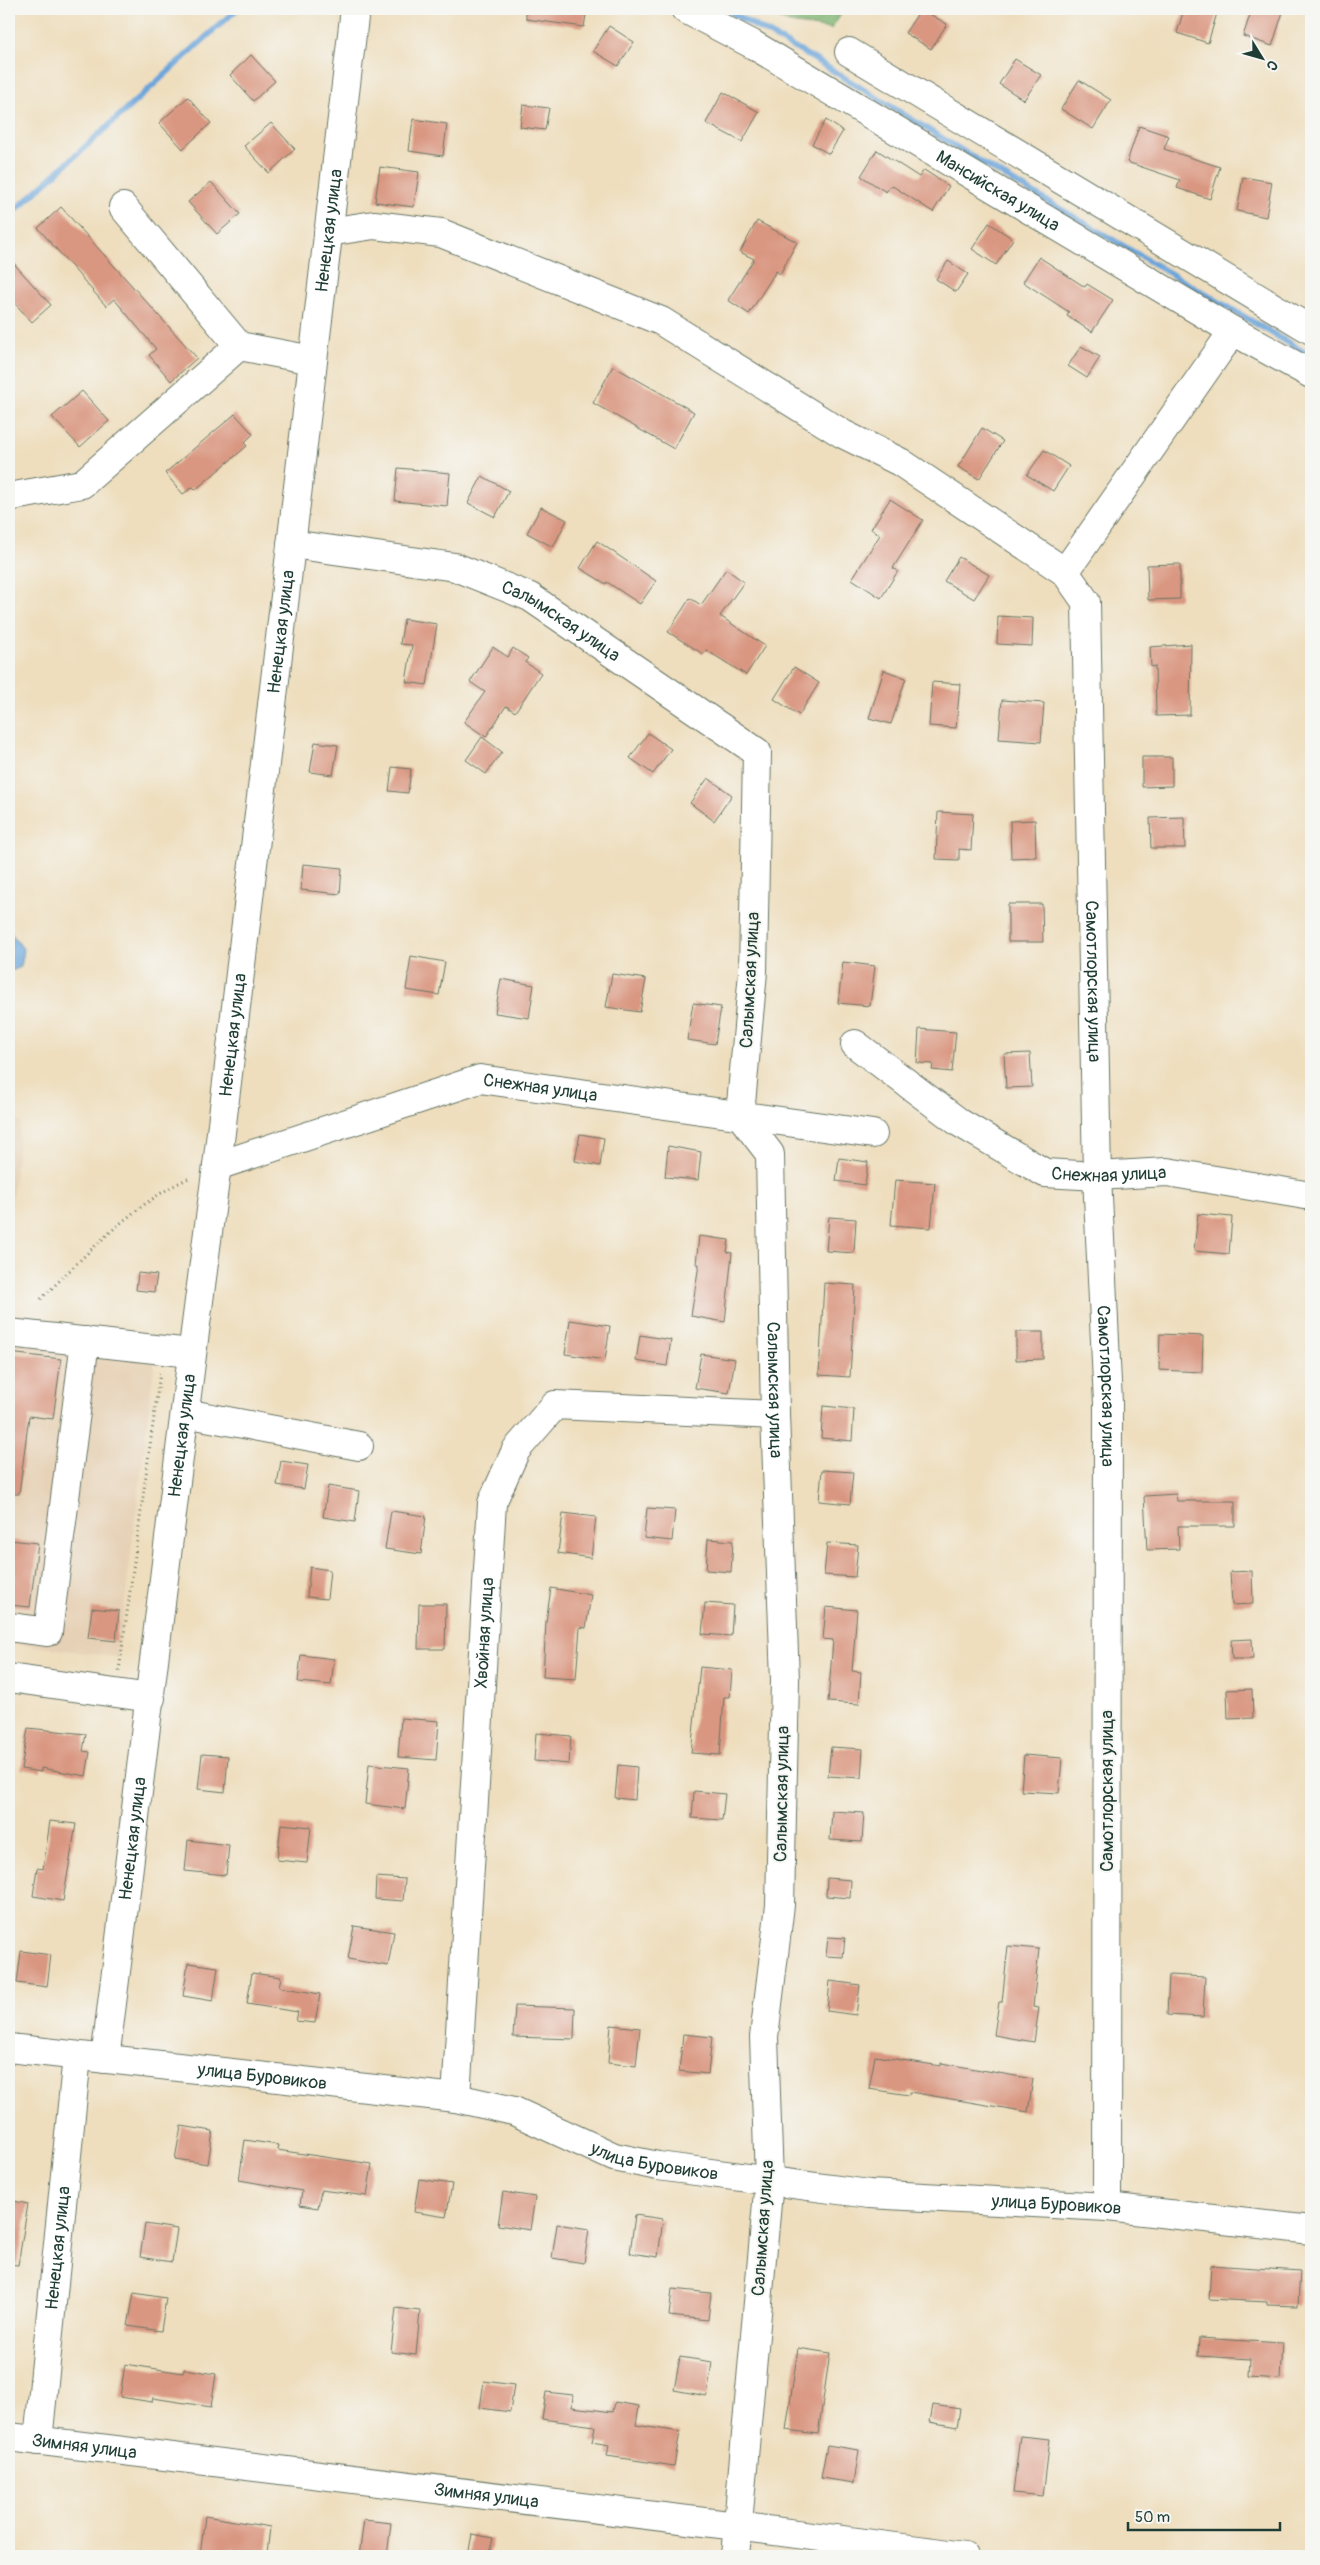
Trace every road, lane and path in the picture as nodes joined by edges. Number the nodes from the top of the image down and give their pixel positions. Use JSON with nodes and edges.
{"nodes":[{"id":1,"x":355,"y":9,"type":"edge"},
{"id":2,"x":685,"y":9,"type":"edge"},
{"id":3,"x":849,"y":52,"type":"dead end"},
{"id":4,"x":123,"y":207,"type":"dead end"},
{"id":5,"x":328,"y":232,"type":"junction"},
{"id":6,"x":1311,"y":330,"type":"edge"},
{"id":7,"x":1233,"y":331,"type":"junction"},
{"id":8,"x":239,"y":346,"type":"junction"},
{"id":9,"x":313,"y":360,"type":"junction"},
{"id":10,"x":1311,"y":374,"type":"edge"},
{"id":11,"x":14,"y":496,"type":"dead end"},
{"id":12,"x":291,"y":544,"type":"junction"},
{"id":13,"x":1065,"y":572,"type":"junction"},
{"id":14,"x":855,"y":1044,"type":"dead end"},
{"id":15,"x":740,"y":1116,"type":"junction"},
{"id":16,"x":873,"y":1134,"type":"dead end"},
{"id":17,"x":217,"y":1166,"type":"junction"},
{"id":18,"x":1097,"y":1176,"type":"junction"},
{"id":19,"x":1311,"y":1196,"type":"edge"},
{"id":20,"x":41,"y":1299,"type":"dead end"},
{"id":21,"x":9,"y":1333,"type":"edge"},
{"id":22,"x":85,"y":1341,"type":"junction"},
{"id":23,"x":163,"y":1350,"type":"junction"},
{"id":24,"x":191,"y":1353,"type":"junction"},
{"id":25,"x":185,"y":1413,"type":"junction"},
{"id":26,"x":775,"y":1415,"type":"junction"},
{"id":27,"x":359,"y":1446,"type":"dead end"},
{"id":28,"x":9,"y":1627,"type":"edge"},
{"id":29,"x":118,"y":1676,"type":"dead end"},
{"id":30,"x":9,"y":1678,"type":"edge"},
{"id":31,"x":151,"y":1698,"type":"junction"},
{"id":32,"x":9,"y":2048,"type":"edge"},
{"id":33,"x":77,"y":2056,"type":"junction"},
{"id":34,"x":105,"y":2059,"type":"junction"},
{"id":35,"x":456,"y":2098,"type":"junction"},
{"id":36,"x":770,"y":2181,"type":"junction"},
{"id":37,"x":1107,"y":2207,"type":"junction"},
{"id":38,"x":1311,"y":2230,"type":"edge"},
{"id":39,"x":9,"y":2437,"type":"edge"},
{"id":40,"x":38,"y":2441,"type":"junction"},
{"id":41,"x":737,"y":2526,"type":"junction"},
{"id":42,"x":735,"y":2556,"type":"edge"},
{"id":43,"x":964,"y":2556,"type":"edge"}],
"edges":[{"from":1,"to":5,"type":"street","name":"Ненецкая улица"},
{"from":2,"to":7,"type":"street","name":"Мансийская улица"},
{"from":3,"to":6,"type":"street"},
{"from":4,"to":8,"type":"street"},
{"from":5,"to":9,"type":"street","name":"Ненецкая улица"},
{"from":5,"to":13,"type":"street"},
{"from":7,"to":10,"type":"street","name":"Мансийская улица"},
{"from":7,"to":13,"type":"street"},
{"from":8,"to":9,"type":"street"},
{"from":8,"to":11,"type":"street"},
{"from":9,"to":12,"type":"street","name":"Ненецкая улица"},
{"from":12,"to":15,"type":"street","name":"Салымская улица"},
{"from":12,"to":17,"type":"street","name":"Ненецкая улица"},
{"from":13,"to":18,"type":"street","name":"Самотлорская улица"},
{"from":14,"to":18,"type":"street","name":"Снежная улица"},
{"from":15,"to":16,"type":"street","name":"Снежная улица"},
{"from":15,"to":17,"type":"street","name":"Снежная улица"},
{"from":15,"to":26,"type":"street","name":"Салымская улица"},
{"from":17,"to":20,"type":"path"},
{"from":17,"to":24,"type":"street","name":"Ненецкая улица"},
{"from":18,"to":19,"type":"street","name":"Снежная улица"},
{"from":18,"to":37,"type":"street","name":"Самотлорская улица"},
{"from":21,"to":22,"type":"street"},
{"from":22,"to":23,"type":"street"},
{"from":22,"to":28,"type":"street"},
{"from":23,"to":24,"type":"street"},
{"from":23,"to":29,"type":"path"},
{"from":24,"to":25,"type":"street","name":"Ненецкая улица"},
{"from":25,"to":27,"type":"street"},
{"from":25,"to":31,"type":"street","name":"Ненецкая улица"},
{"from":26,"to":35,"type":"street","name":"Хвойная улица"},
{"from":26,"to":36,"type":"street","name":"Салымская улица"},
{"from":30,"to":31,"type":"street"},
{"from":31,"to":34,"type":"street","name":"Ненецкая улица"},
{"from":32,"to":33,"type":"street","name":"улица Буровиков"},
{"from":33,"to":34,"type":"street","name":"улица Буровиков"},
{"from":33,"to":40,"type":"street","name":"Ненецкая улица"},
{"from":34,"to":35,"type":"street","name":"улица Буровиков"},
{"from":35,"to":36,"type":"street","name":"улица Буровиков"},
{"from":36,"to":37,"type":"street","name":"улица Буровиков"},
{"from":36,"to":41,"type":"street","name":"Салымская улица"},
{"from":37,"to":38,"type":"street","name":"улица Буровиков"},
{"from":39,"to":40,"type":"street","name":"Зимняя улица"},
{"from":40,"to":41,"type":"street","name":"Зимняя улица"},
{"from":41,"to":42,"type":"street","name":"Салымская улица"},
{"from":41,"to":43,"type":"street","name":"Зимняя улица"}]}
